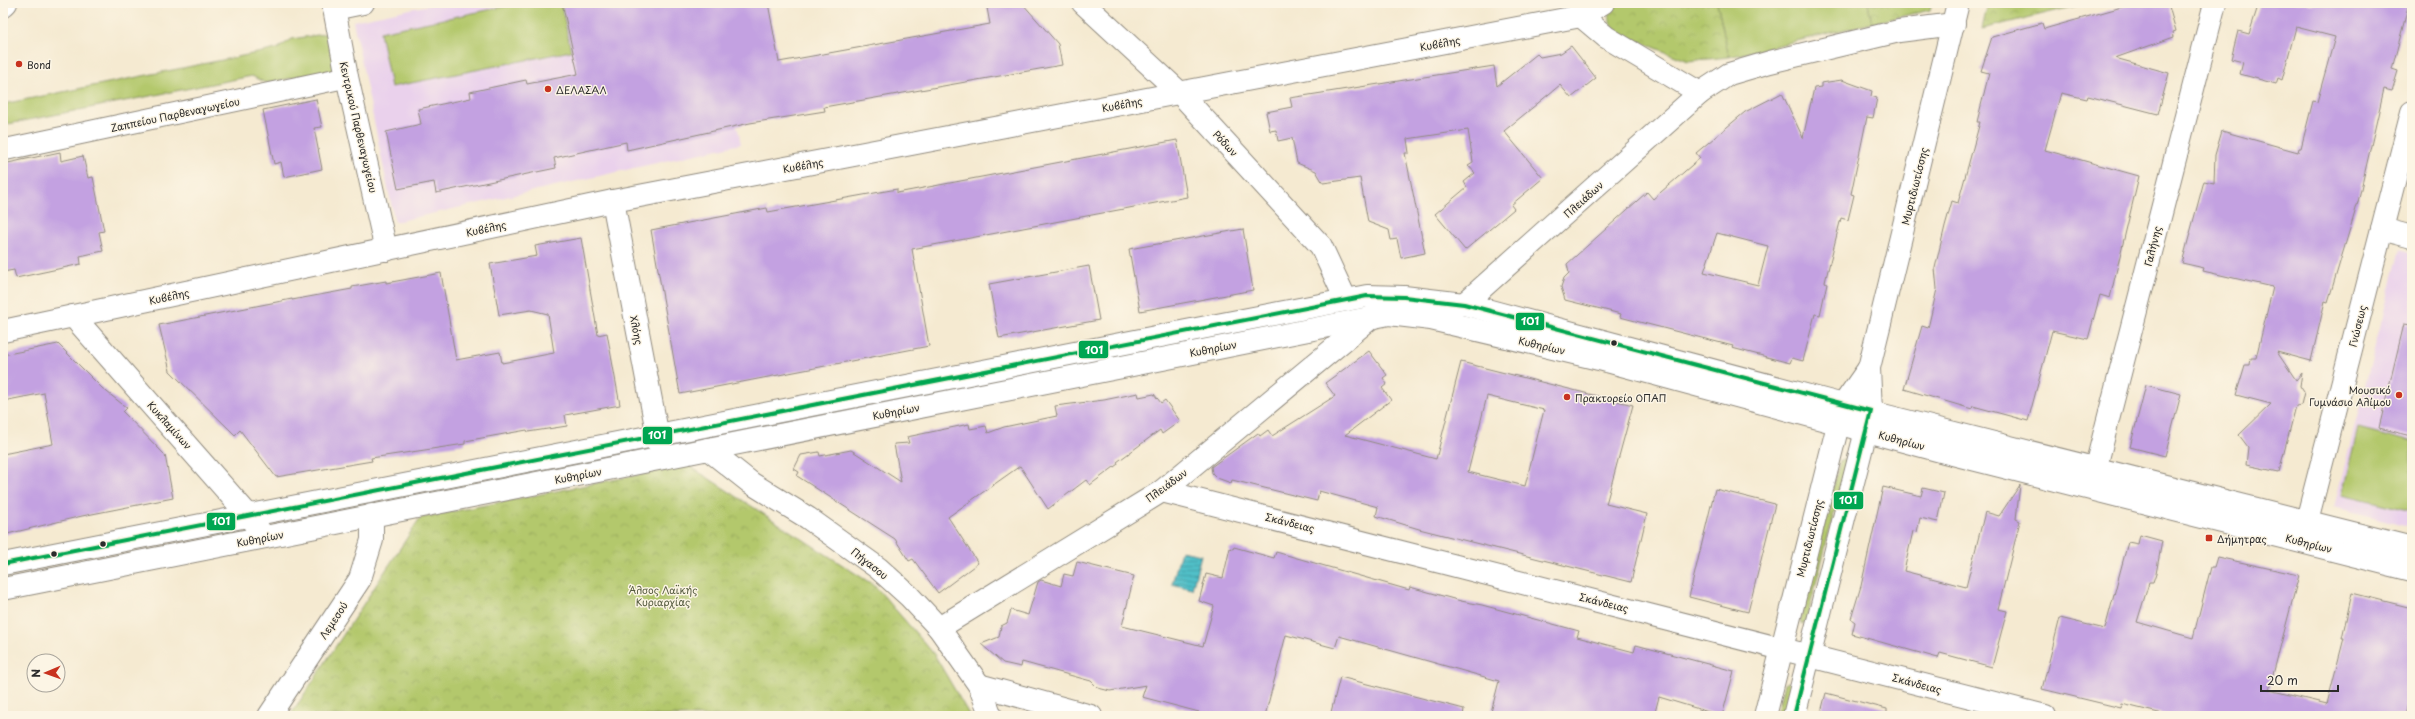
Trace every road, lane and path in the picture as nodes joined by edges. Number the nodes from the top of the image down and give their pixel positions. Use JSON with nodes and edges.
{"nodes":[{"id":1,"x":6,"y":3,"type":"edge"},
{"id":2,"x":363,"y":3,"type":"edge"},
{"id":3,"x":1083,"y":3,"type":"edge"},
{"id":4,"x":1603,"y":3,"type":"edge"},
{"id":5,"x":1958,"y":3,"type":"edge"},
{"id":6,"x":2215,"y":3,"type":"edge"},
{"id":7,"x":3,"y":6,"type":"edge"},
{"id":8,"x":334,"y":6,"type":"edge"},
{"id":9,"x":1581,"y":16,"type":"junction"},
{"id":10,"x":1954,"y":24,"type":"junction"},
{"id":11,"x":347,"y":77,"type":"junction"},
{"id":12,"x":1180,"y":93,"type":"junction"},
{"id":13,"x":1700,"y":93,"type":"junction"},
{"id":14,"x":2412,"y":112,"type":"edge"},
{"id":15,"x":3,"y":150,"type":"edge"},
{"id":16,"x":613,"y":201,"type":"junction"},
{"id":17,"x":2382,"y":229,"type":"junction"},
{"id":18,"x":2412,"y":237,"type":"edge"},
{"id":19,"x":386,"y":250,"type":"junction"},
{"id":20,"x":1346,"y":300,"type":"junction"},
{"id":21,"x":1464,"y":304,"type":"junction"},
{"id":22,"x":73,"y":316,"type":"junction"},
{"id":23,"x":1373,"y":316,"type":"junction"},
{"id":24,"x":3,"y":331,"type":"edge"},
{"id":25,"x":1869,"y":368,"type":"junction"},
{"id":26,"x":1841,"y":414,"type":"junction"},
{"id":27,"x":1868,"y":421,"type":"junction"},
{"id":28,"x":658,"y":435,"type":"junction"},
{"id":29,"x":708,"y":449,"type":"junction"},
{"id":30,"x":662,"y":458,"type":"junction"},
{"id":31,"x":2096,"y":467,"type":"junction"},
{"id":32,"x":2090,"y":489,"type":"junction"},
{"id":33,"x":1162,"y":490,"type":"junction"},
{"id":34,"x":372,"y":515,"type":"junction"},
{"id":35,"x":249,"y":516,"type":"junction"},
{"id":36,"x":2304,"y":531,"type":"junction"},
{"id":37,"x":264,"y":537,"type":"junction"},
{"id":38,"x":2412,"y":548,"type":"edge"},
{"id":39,"x":3,"y":564,"type":"edge"},
{"id":40,"x":2412,"y":570,"type":"edge"},
{"id":41,"x":3,"y":589,"type":"edge"},
{"id":42,"x":939,"y":628,"type":"junction"},
{"id":43,"x":1782,"y":648,"type":"junction"},
{"id":44,"x":1809,"y":655,"type":"junction"},
{"id":45,"x":979,"y":685,"type":"junction"},
{"id":46,"x":269,"y":716,"type":"edge"},
{"id":47,"x":991,"y":716,"type":"edge"},
{"id":48,"x":1091,"y":716,"type":"edge"},
{"id":49,"x":1765,"y":716,"type":"edge"},
{"id":50,"x":1794,"y":716,"type":"edge"},
{"id":51,"x":2045,"y":716,"type":"edge"}],
"edges":[{"from":1,"to":7,"type":"street"},
{"from":2,"to":8,"type":"street"},
{"from":3,"to":12,"type":"street","name":"Ρόδων"},
{"from":4,"to":9,"type":"street","name":"Κυβέλης"},
{"from":5,"to":10,"type":"street","name":"Μυρτιδιωτίσσης"},
{"from":6,"to":31,"type":"street","name":"Γαλήνης"},
{"from":8,"to":11,"type":"street","name":"Κεντρικού Παρθεναγωγείου"},
{"from":9,"to":12,"type":"street","name":"Κυβέλης"},
{"from":9,"to":13,"type":"street"},
{"from":10,"to":13,"type":"street","name":"Πλειάδων"},
{"from":10,"to":25,"type":"street","name":"Μυρτιδιωτίσσης"},
{"from":11,"to":15,"type":"street","name":"Ζαππείου Παρθεναγωγείου"},
{"from":11,"to":19,"type":"street","name":"Κεντρικού Παρθεναγωγείου"},
{"from":12,"to":16,"type":"street","name":"Κυβέλης"},
{"from":12,"to":20,"type":"street","name":"Ρόδων"},
{"from":13,"to":21,"type":"street","name":"Πλειάδων"},
{"from":14,"to":17,"type":"street","name":"Γνώσεως"},
{"from":16,"to":19,"type":"street","name":"Κυβέλης"},
{"from":16,"to":28,"type":"street","name":"Χλόης"},
{"from":17,"to":18,"type":"street"},
{"from":17,"to":36,"type":"street","name":"Γνώσεως"},
{"from":19,"to":22,"type":"street","name":"Κυβέλης"},
{"from":20,"to":21,"type":"street","name":"Κυθηρίων"},
{"from":20,"to":28,"type":"street","name":"Κυθηρίων"},
{"from":21,"to":26,"type":"street","name":"Κυθηρίων"},
{"from":22,"to":24,"type":"street","name":"Κυβέλης"},
{"from":22,"to":35,"type":"street","name":"Κυκλαμίνων"},
{"from":23,"to":26,"type":"street","name":"Κυθηρίων"},
{"from":23,"to":29,"type":"street","name":"Κυθηρίων"},
{"from":23,"to":33,"type":"street","name":"Πλειάδων"},
{"from":25,"to":26,"type":"street","name":"Μυρτιδιωτίσσης"},
{"from":25,"to":27,"type":"street","name":"Μυρτιδιωτίσσης"},
{"from":26,"to":27,"type":"street","name":"Κυθηρίων"},
{"from":26,"to":43,"type":"street","name":"Μυρτιδιωτίσσης"},
{"from":27,"to":31,"type":"street","name":"Κυθηρίων"},
{"from":27,"to":32,"type":"street","name":"Κυθηρίων"},
{"from":27,"to":44,"type":"street","name":"Μυρτιδιωτίσσης"},
{"from":28,"to":30,"type":"street","name":"Χλόης"},
{"from":28,"to":35,"type":"street","name":"Κυθηρίων"},
{"from":29,"to":30,"type":"street","name":"Κυθηρίων"},
{"from":29,"to":42,"type":"street","name":"Πήγασου"},
{"from":30,"to":34,"type":"street","name":"Κυθηρίων"},
{"from":31,"to":32,"type":"street","name":"Γαλήνης"},
{"from":31,"to":36,"type":"street","name":"Κυθηρίων"},
{"from":32,"to":36,"type":"street","name":"Κυθηρίων"},
{"from":33,"to":42,"type":"street","name":"Πλειάδων"},
{"from":33,"to":43,"type":"street","name":"Σκάνδειας"},
{"from":34,"to":37,"type":"street","name":"Κυθηρίων"},
{"from":34,"to":46,"type":"street","name":"Λεμεσού"},
{"from":35,"to":37,"type":"street","name":"Κυκλαμίνων"},
{"from":35,"to":39,"type":"street","name":"Κυθηρίων"},
{"from":36,"to":38,"type":"street","name":"Κυθηρίων"},
{"from":36,"to":40,"type":"street","name":"Κυθηρίων"},
{"from":37,"to":41,"type":"street","name":"Κυθηρίων"},
{"from":42,"to":45,"type":"street","name":"Πήγασου"},
{"from":43,"to":44,"type":"street","name":"Σκάνδειας"},
{"from":43,"to":49,"type":"street","name":"Μυρτιδιωτίσσης"},
{"from":44,"to":50,"type":"street","name":"Μυρτιδιωτίσσης"},
{"from":44,"to":51,"type":"street","name":"Σκάνδειας"},
{"from":45,"to":47,"type":"street","name":"Πήγασου"},
{"from":45,"to":48,"type":"street"}]}
